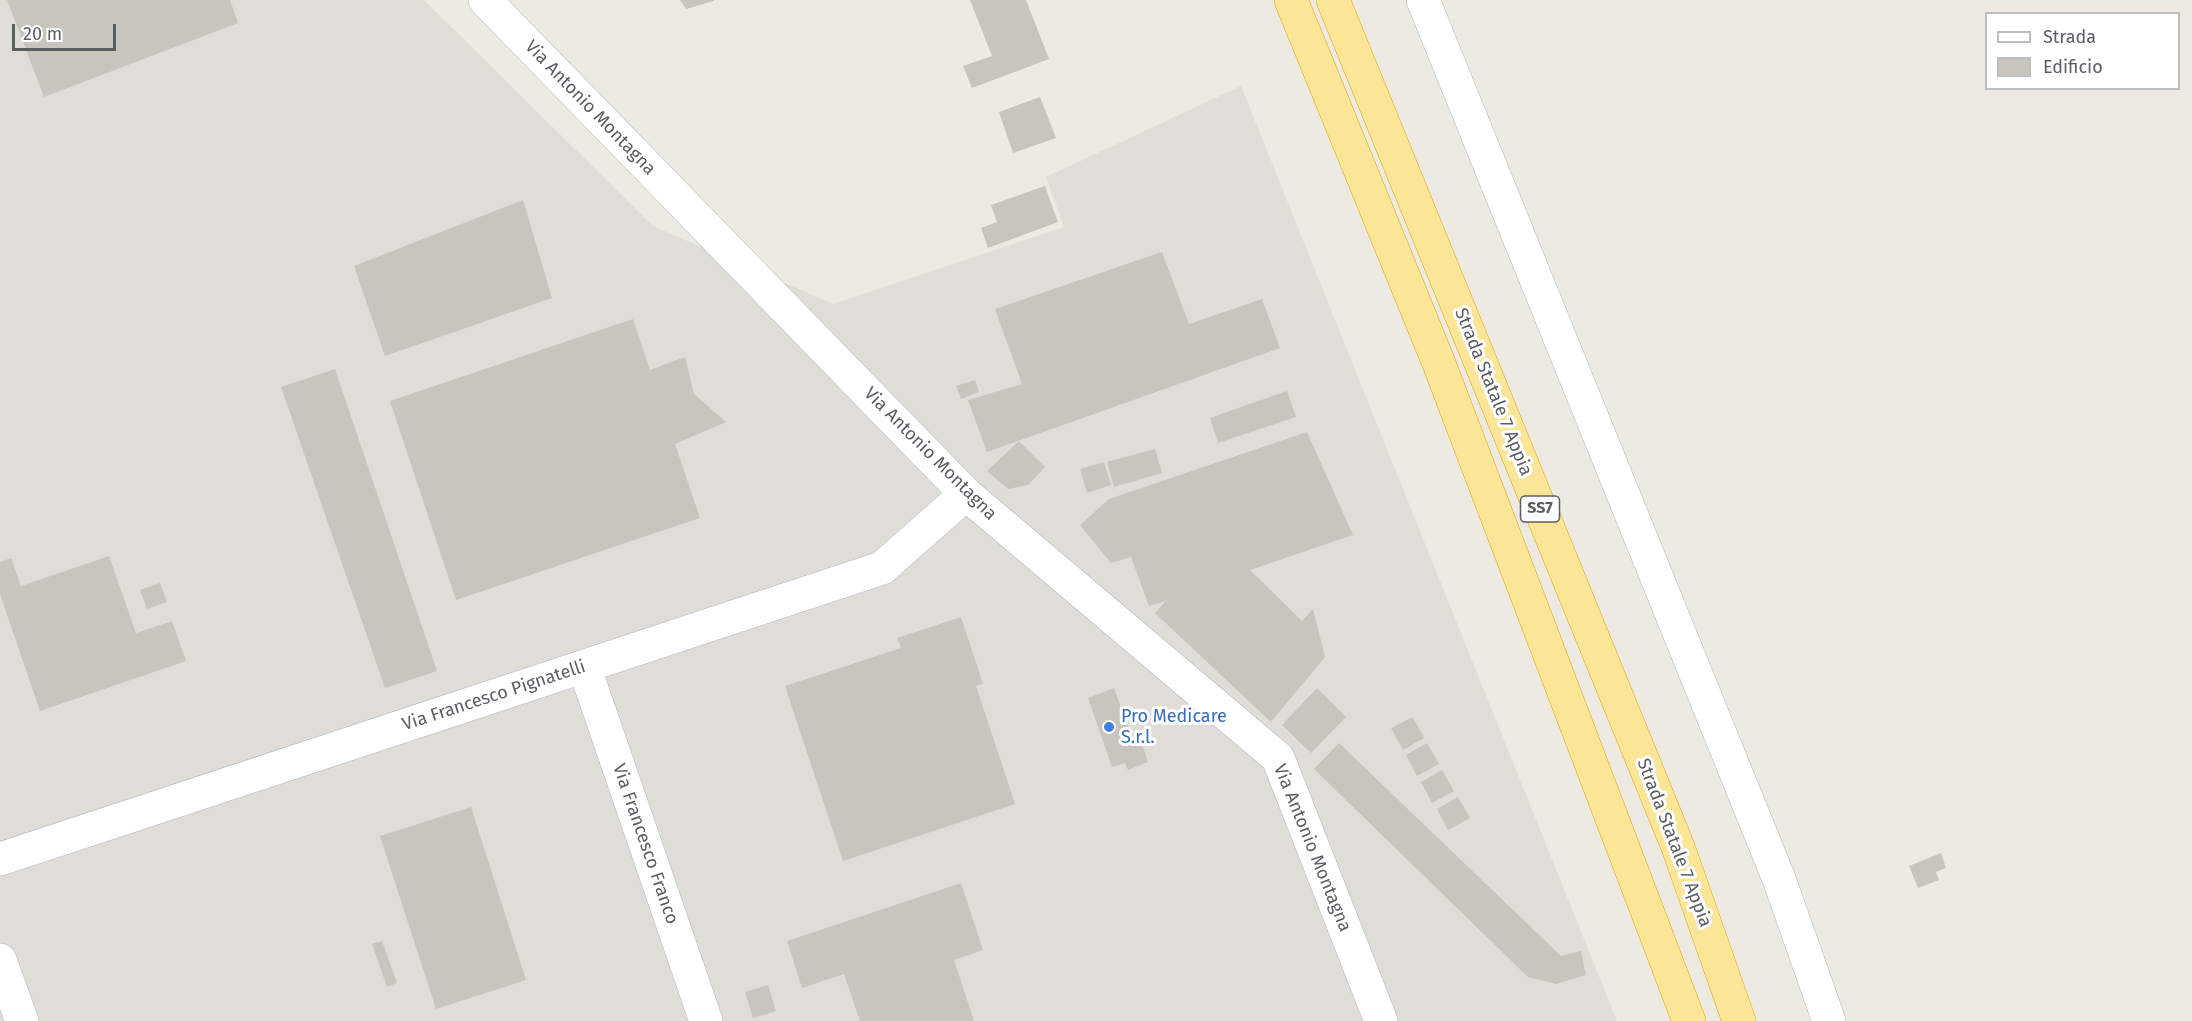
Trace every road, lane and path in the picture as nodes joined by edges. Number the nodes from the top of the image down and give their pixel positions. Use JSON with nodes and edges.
{"nodes":[{"id":1,"x":485,"y":0,"type":"edge"},
{"id":2,"x":1291,"y":0,"type":"edge"},
{"id":3,"x":1333,"y":0,"type":"edge"},
{"id":4,"x":1423,"y":0,"type":"edge"},
{"id":5,"x":966,"y":494,"type":"junction"},
{"id":6,"x":584,"y":666,"type":"junction"},
{"id":7,"x":0,"y":859,"type":"edge"},
{"id":8,"x":0,"y":960,"type":"edge"},
{"id":9,"x":22,"y":1021,"type":"edge"},
{"id":10,"x":706,"y":1021,"type":"edge"},
{"id":11,"x":1381,"y":1021,"type":"edge"},
{"id":12,"x":1689,"y":1021,"type":"edge"},
{"id":13,"x":1739,"y":1021,"type":"edge"},
{"id":14,"x":1829,"y":1021,"type":"edge"}],
"edges":[{"from":1,"to":5,"type":"street","name":"Via Antonio Montagna"},
{"from":2,"to":12,"type":"highway","number":"SS7"},
{"from":3,"to":13,"type":"highway","name":"Strada Statale 7 Appia","number":"SS7"},
{"from":4,"to":14,"type":"street"},
{"from":5,"to":6,"type":"street","name":"Via Francesco Pignatelli"},
{"from":5,"to":11,"type":"street","name":"Via Antonio Montagna"},
{"from":6,"to":7,"type":"street","name":"Via Francesco Pignatelli"},
{"from":6,"to":10,"type":"street","name":"Via Francesco Franco"},
{"from":8,"to":9,"type":"street"}]}
